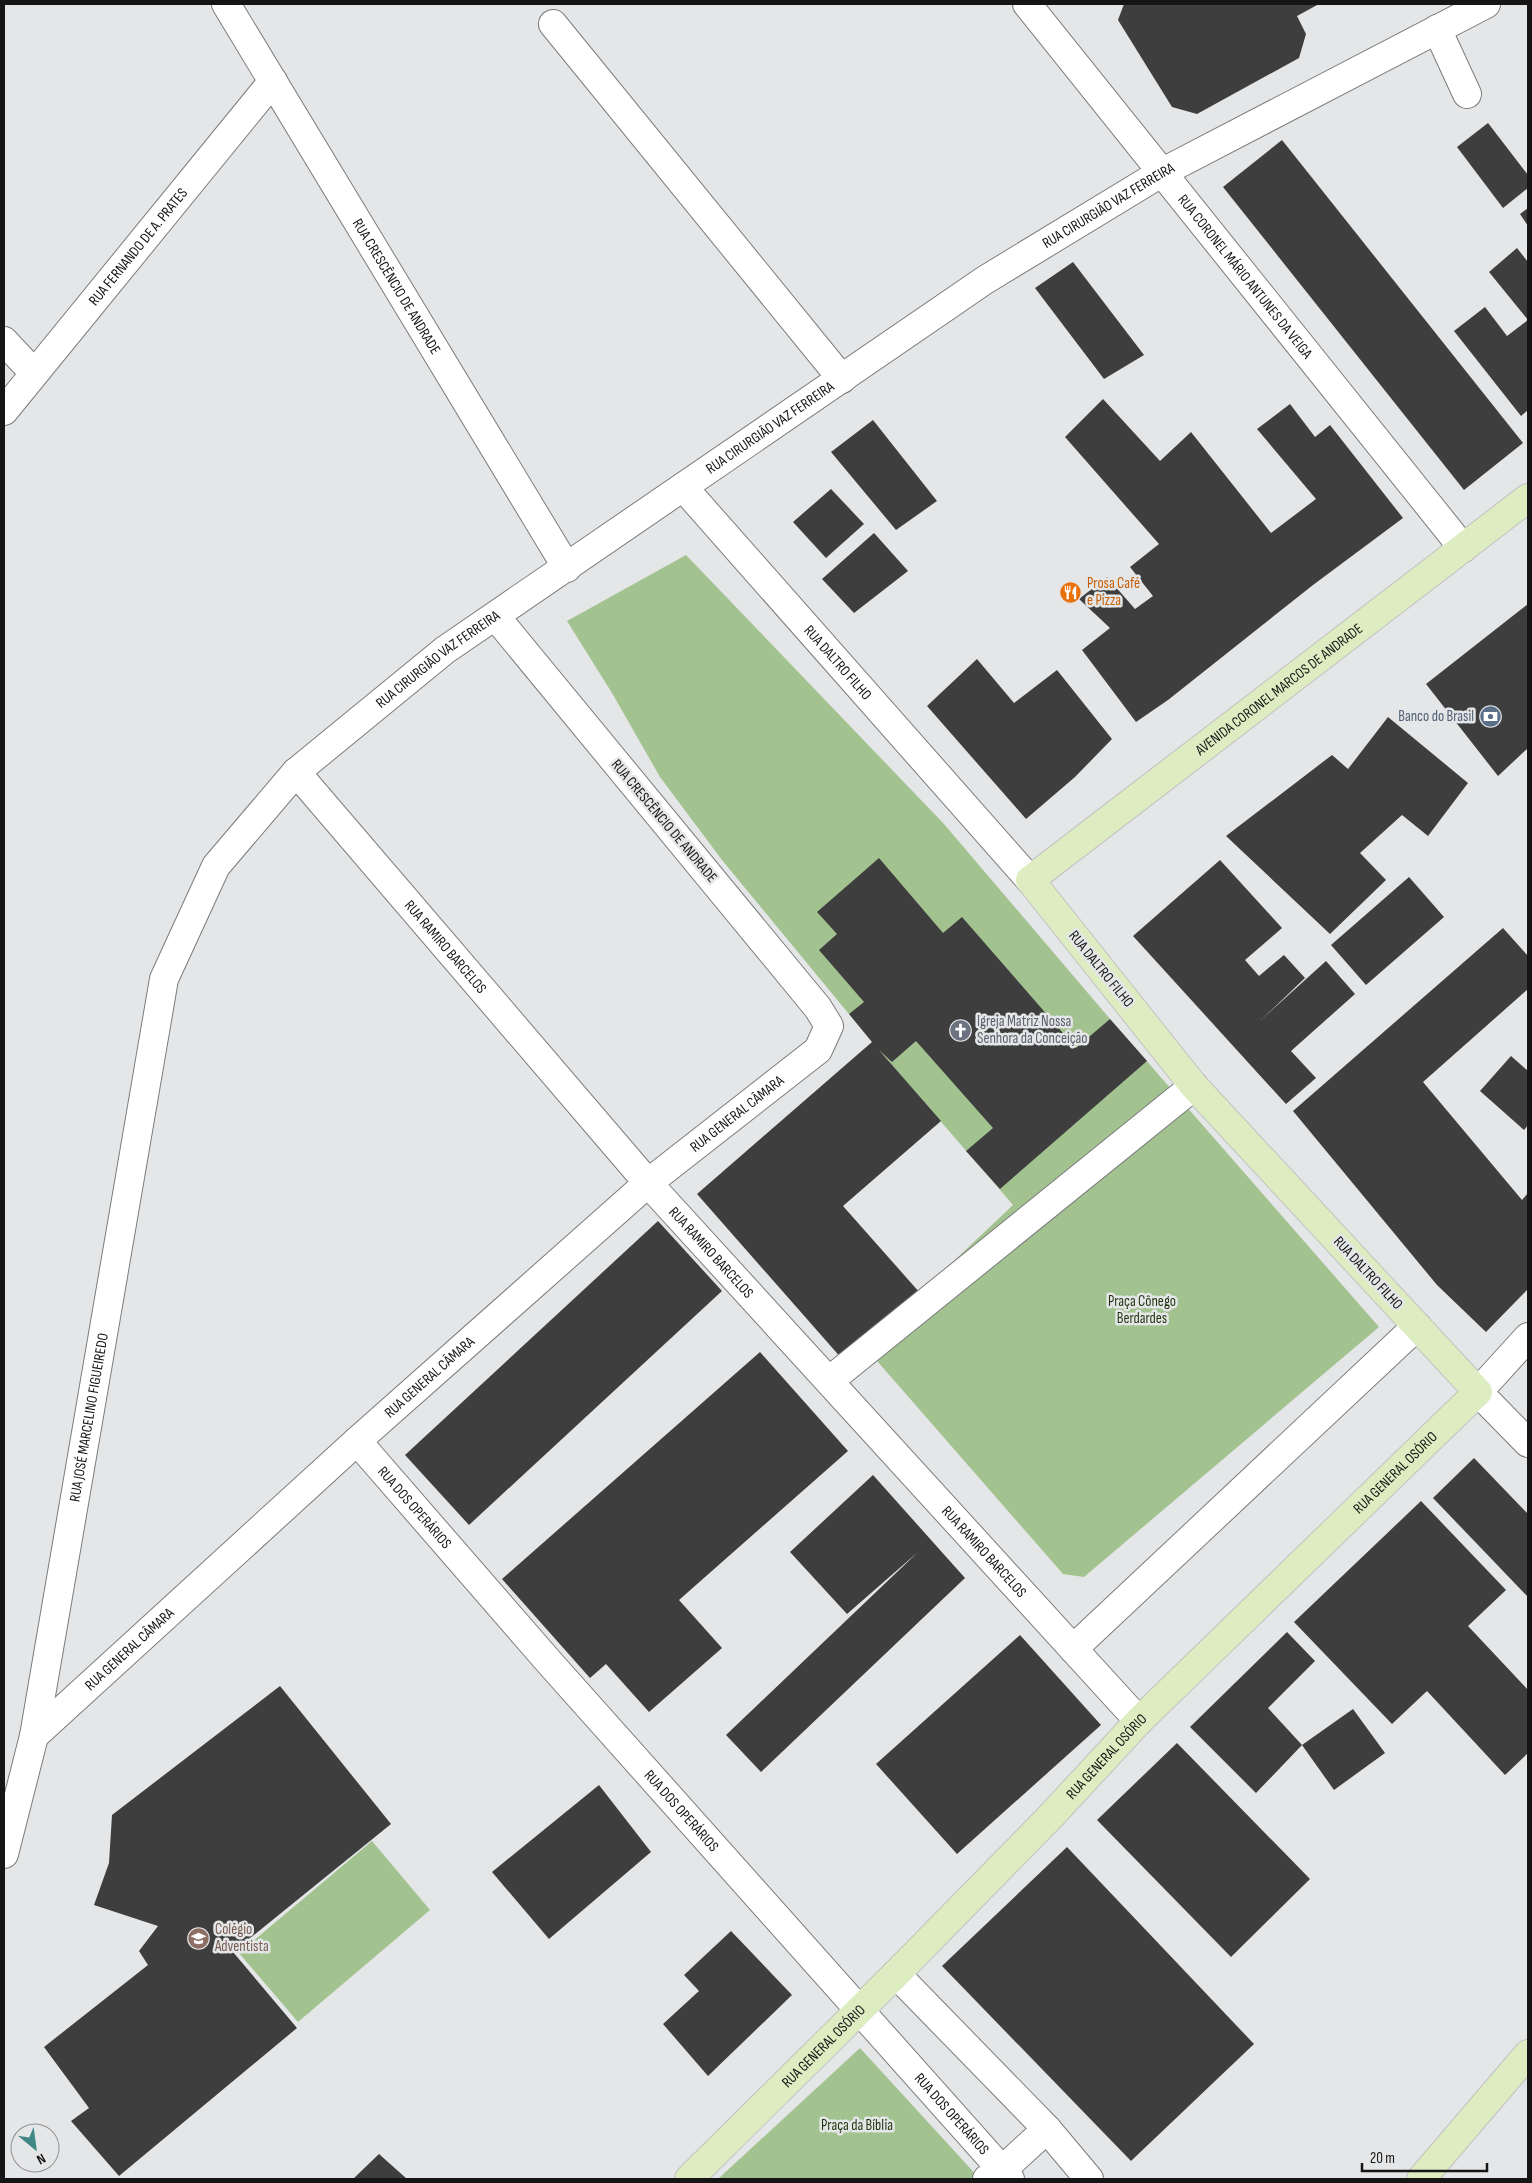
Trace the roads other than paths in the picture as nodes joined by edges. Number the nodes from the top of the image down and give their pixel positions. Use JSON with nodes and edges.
{"nodes":[{"id":1,"x":226,"y":4,"type":"edge"},
{"id":2,"x":1026,"y":4,"type":"edge"},
{"id":3,"x":1486,"y":4,"type":"edge"},
{"id":4,"x":553,"y":24,"type":"dead end"},
{"id":5,"x":1437,"y":29,"type":"junction"},
{"id":6,"x":273,"y":81,"type":"junction"},
{"id":7,"x":1467,"y":94,"type":"dead end"},
{"id":8,"x":1161,"y":173,"type":"junction"},
{"id":9,"x":4,"y":342,"type":"edge"},
{"id":10,"x":34,"y":373,"type":"junction"},
{"id":11,"x":842,"y":379,"type":"junction"},
{"id":12,"x":4,"y":411,"type":"edge"},
{"id":13,"x":683,"y":487,"type":"junction"},
{"id":14,"x":1528,"y":498,"type":"edge"},
{"id":15,"x":1463,"y":548,"type":"junction"},
{"id":16,"x":567,"y":568,"type":"junction"},
{"id":17,"x":496,"y":616,"type":"junction"},
{"id":18,"x":296,"y":772,"type":"junction"},
{"id":19,"x":1030,"y":880,"type":"junction"},
{"id":20,"x":164,"y":978,"type":"joint"},
{"id":21,"x":830,"y":1026,"type":"joint"},
{"id":22,"x":1194,"y":1086,"type":"junction"},
{"id":23,"x":648,"y":1183,"type":"junction"},
{"id":24,"x":1417,"y":1326,"type":"junction"},
{"id":25,"x":1528,"y":1337,"type":"edge"},
{"id":26,"x":829,"y":1381,"type":"junction"},
{"id":27,"x":1478,"y":1392,"type":"junction"},
{"id":28,"x":357,"y":1440,"type":"junction"},
{"id":29,"x":1528,"y":1443,"type":"edge"},
{"id":30,"x":1073,"y":1649,"type":"junction"},
{"id":31,"x":1140,"y":1721,"type":"junction"},
{"id":32,"x":34,"y":1736,"type":"junction"},
{"id":33,"x":4,"y":1854,"type":"edge"},
{"id":34,"x":896,"y":1974,"type":"junction"},
{"id":35,"x":860,"y":2010,"type":"junction"},
{"id":36,"x":1528,"y":2054,"type":"edge"},
{"id":37,"x":1048,"y":2130,"type":"junction"},
{"id":38,"x":1000,"y":2176,"type":"edge"},
{"id":39,"x":689,"y":2179,"type":"edge"},
{"id":40,"x":1089,"y":2179,"type":"edge"},
{"id":41,"x":1421,"y":2179,"type":"edge"}],
"edges":[{"from":1,"to":6,"type":"street","name":"RUA CRESCÊNCIO DE ANDRADE"},
{"from":2,"to":8,"type":"street","name":"RUA CORONEL MÁRIO ANTUNES DA VEIGA"},
{"from":3,"to":5,"type":"street","name":"RUA CIRURGIÃO VAZ FERREIRA"},
{"from":4,"to":11,"type":"street"},
{"from":5,"to":7,"type":"street"},
{"from":5,"to":8,"type":"street","name":"RUA CIRURGIÃO VAZ FERREIRA"},
{"from":6,"to":10,"type":"street","name":"RUA FERNANDO DE A. PRATES"},
{"from":6,"to":16,"type":"street","name":"RUA CRESCÊNCIO DE ANDRADE"},
{"from":8,"to":11,"type":"street","name":"RUA CIRURGIÃO VAZ FERREIRA"},
{"from":8,"to":15,"type":"street","name":"RUA CORONEL MÁRIO ANTUNES DA VEIGA"},
{"from":9,"to":10,"type":"street"},
{"from":10,"to":12,"type":"street","name":"RUA FERNANDO DE A. PRATES"},
{"from":11,"to":13,"type":"street","name":"RUA CIRURGIÃO VAZ FERREIRA"},
{"from":13,"to":16,"type":"street","name":"RUA CIRURGIÃO VAZ FERREIRA"},
{"from":13,"to":19,"type":"street","name":"RUA DALTRO FILHO"},
{"from":14,"to":15,"type":"main road","name":"AVENIDA CORONEL MARCOS DE ANDRADE"},
{"from":15,"to":19,"type":"main road","name":"AVENIDA CORONEL MARCOS DE ANDRADE"},
{"from":16,"to":17,"type":"street","name":"RUA CIRURGIÃO VAZ FERREIRA"},
{"from":17,"to":18,"type":"street","name":"RUA CIRURGIÃO VAZ FERREIRA"},
{"from":17,"to":21,"type":"street","name":"RUA CRESCÊNCIO DE ANDRADE"},
{"from":18,"to":20,"type":"street","name":"RUA CIRURGIÃO VAZ FERREIRA"},
{"from":18,"to":23,"type":"street","name":"RUA RAMIRO BARCELOS"},
{"from":19,"to":22,"type":"main road","name":"RUA DALTRO FILHO"},
{"from":20,"to":32,"type":"street","name":"RUA JOSÉ MARCELINO FIGUEIREDO"},
{"from":21,"to":23,"type":"street","name":"RUA GENERAL CÂMARA"},
{"from":22,"to":24,"type":"main road","name":"RUA DALTRO FILHO"},
{"from":22,"to":26,"type":"street"},
{"from":23,"to":26,"type":"street","name":"RUA RAMIRO BARCELOS"},
{"from":23,"to":28,"type":"street","name":"RUA GENERAL CÂMARA"},
{"from":24,"to":27,"type":"main road","name":"RUA DALTRO FILHO"},
{"from":24,"to":30,"type":"street"},
{"from":25,"to":27,"type":"street","name":"RUA GENERAL OSÓRIO"},
{"from":26,"to":30,"type":"street","name":"RUA RAMIRO BARCELOS"},
{"from":27,"to":29,"type":"street","name":"RUA DALTRO FILHO"},
{"from":27,"to":31,"type":"main road","name":"RUA GENERAL OSÓRIO"},
{"from":28,"to":32,"type":"street","name":"RUA GENERAL CÂMARA"},
{"from":28,"to":35,"type":"street","name":"RUA DOS OPERÁRIOS"},
{"from":30,"to":31,"type":"street","name":"RUA RAMIRO BARCELOS"},
{"from":31,"to":34,"type":"main road","name":"RUA GENERAL OSÓRIO"},
{"from":32,"to":33,"type":"street","name":"RUA JOSÉ MARCELINO FIGUEIREDO"},
{"from":34,"to":35,"type":"main road","name":"RUA GENERAL OSÓRIO"},
{"from":34,"to":37,"type":"street"},
{"from":35,"to":38,"type":"street","name":"RUA DOS OPERÁRIOS"},
{"from":35,"to":39,"type":"main road","name":"RUA GENERAL OSÓRIO"},
{"from":36,"to":41,"type":"main road"},
{"from":37,"to":38,"type":"street"},
{"from":37,"to":40,"type":"street"}]}
